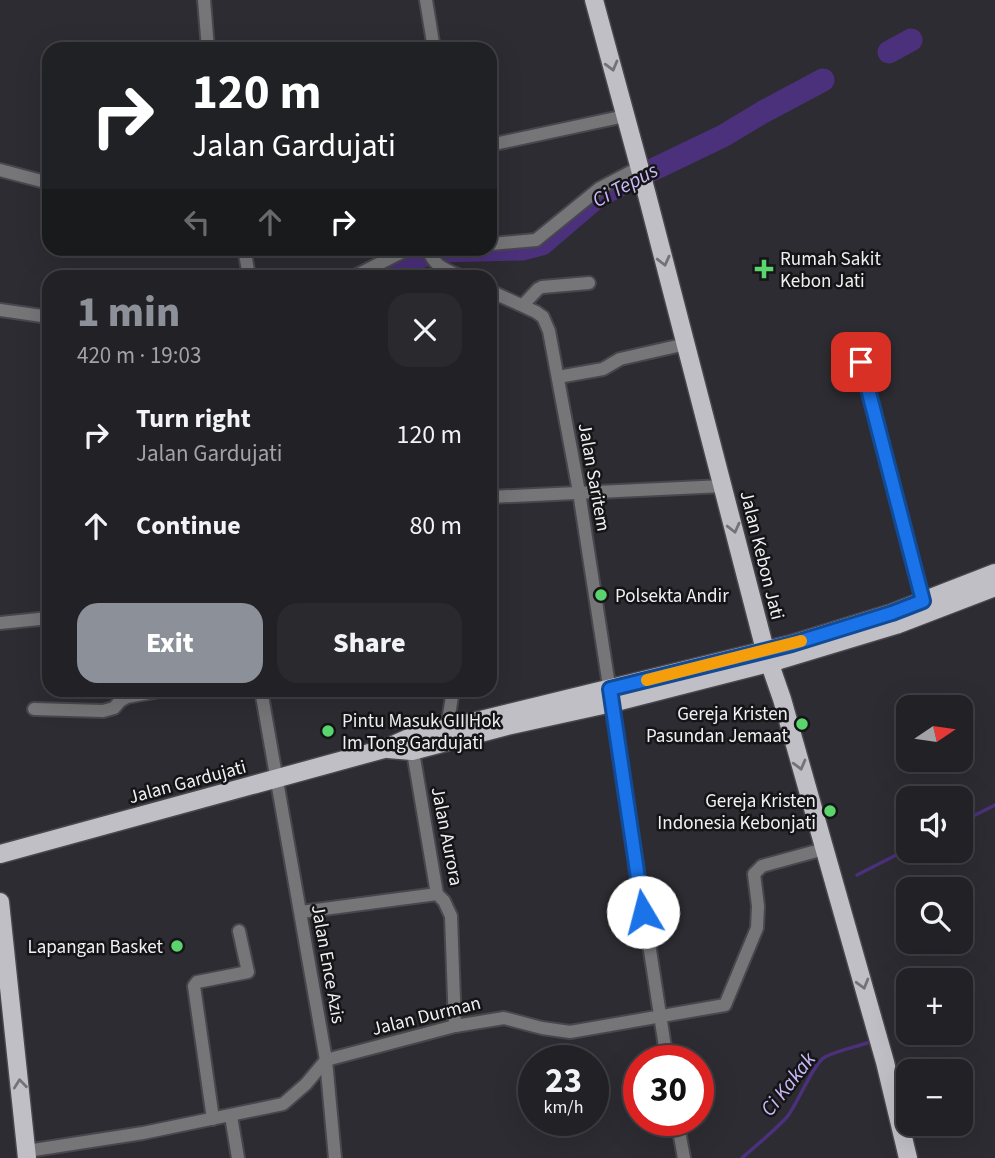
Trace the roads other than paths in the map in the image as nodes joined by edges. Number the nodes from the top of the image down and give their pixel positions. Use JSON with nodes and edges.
{"nodes":[{"id":1,"x":204,"y":0,"type":"edge"},
{"id":2,"x":426,"y":0,"type":"edge"},
{"id":3,"x":594,"y":0,"type":"edge"},
{"id":4,"x":207,"y":42,"type":"edge"},
{"id":5,"x":433,"y":42,"type":"edge"},
{"id":6,"x":625,"y":116,"type":"junction"},
{"id":7,"x":497,"y":143,"type":"edge"},
{"id":8,"x":640,"y":169,"type":"junction"},
{"id":9,"x":0,"y":170,"type":"edge"},
{"id":10,"x":42,"y":181,"type":"edge"},
{"id":11,"x":497,"y":243,"type":"edge"},
{"id":12,"x":394,"y":256,"type":"edge"},
{"id":13,"x":431,"y":256,"type":"edge"},
{"id":14,"x":367,"y":270,"type":"edge"},
{"id":15,"x":451,"y":270,"type":"edge"},
{"id":16,"x":589,"y":283,"type":"dead end"},
{"id":17,"x":497,"y":294,"type":"edge"},
{"id":18,"x":523,"y":305,"type":"junction"},
{"id":19,"x":0,"y":310,"type":"edge"},
{"id":20,"x":42,"y":316,"type":"edge"},
{"id":21,"x":686,"y":344,"type":"junction"},
{"id":22,"x":861,"y":362,"type":"dead end"},
{"id":23,"x":558,"y":377,"type":"junction"},
{"id":24,"x":723,"y":486,"type":"junction"},
{"id":25,"x":579,"y":492,"type":"junction"},
{"id":26,"x":497,"y":497,"type":"edge"},
{"id":27,"x":995,"y":573,"type":"edge"},
{"id":28,"x":995,"y":587,"type":"edge"},
{"id":29,"x":970,"y":590,"type":"junction"},
{"id":30,"x":923,"y":601,"type":"junction"},
{"id":31,"x":757,"y":618,"type":"junction"},
{"id":32,"x":42,"y":619,"type":"edge"},
{"id":33,"x":0,"y":623,"type":"edge"},
{"id":34,"x":794,"y":650,"type":"junction"},
{"id":35,"x":768,"y":656,"type":"junction"},
{"id":36,"x":611,"y":696,"type":"junction"},
{"id":37,"x":127,"y":697,"type":"edge"},
{"id":38,"x":262,"y":697,"type":"edge"},
{"id":39,"x":452,"y":697,"type":"edge"},
{"id":40,"x":782,"y":699,"type":"junction"},
{"id":41,"x":34,"y":709,"type":"dead end"},
{"id":42,"x":447,"y":727,"type":"junction"},
{"id":43,"x":412,"y":744,"type":"junction"},
{"id":44,"x":276,"y":779,"type":"junction"},
{"id":45,"x":824,"y":849,"type":"junction"},
{"id":46,"x":0,"y":854,"type":"edge"},
{"id":47,"x":437,"y":894,"type":"junction"},
{"id":48,"x":0,"y":902,"type":"edge"},
{"id":49,"x":301,"y":912,"type":"junction"},
{"id":50,"x":239,"y":931,"type":"dead end"},
{"id":51,"x":659,"y":1016,"type":"junction"},
{"id":52,"x":455,"y":1026,"type":"junction"},
{"id":53,"x":664,"y":1045,"type":"edge"},
{"id":54,"x":326,"y":1060,"type":"junction"},
{"id":55,"x":231,"y":1116,"type":"junction"},
{"id":56,"x":213,"y":1119,"type":"junction"},
{"id":57,"x":680,"y":1136,"type":"edge"},
{"id":58,"x":27,"y":1155,"type":"edge"},
{"id":59,"x":239,"y":1158,"type":"edge"},
{"id":60,"x":335,"y":1158,"type":"edge"},
{"id":61,"x":684,"y":1158,"type":"edge"},
{"id":62,"x":908,"y":1158,"type":"edge"}],
"edges":[{"from":1,"to":4,"type":"street"},
{"from":2,"to":5,"type":"street"},
{"from":3,"to":6,"type":"main road","name":"Jalan Kebon Jati","one_way":true},
{"from":6,"to":7,"type":"street"},
{"from":6,"to":8,"type":"main road","name":"Jalan Kebon Jati"},
{"from":8,"to":11,"type":"street"},
{"from":8,"to":21,"type":"main road","name":"Jalan Kebon Jati","one_way":true},
{"from":9,"to":10,"type":"street"},
{"from":12,"to":14,"type":"street"},
{"from":13,"to":15,"type":"street"},
{"from":16,"to":18,"type":"street"},
{"from":17,"to":18,"type":"street","name":"Jalan Saritem"},
{"from":18,"to":23,"type":"street","name":"Jalan Saritem"},
{"from":19,"to":20,"type":"street"},
{"from":21,"to":23,"type":"street"},
{"from":21,"to":24,"type":"main road","name":"Jalan Kebon Jati"},
{"from":22,"to":30,"type":"street"},
{"from":23,"to":25,"type":"street","name":"Jalan Saritem"},
{"from":24,"to":25,"type":"street"},
{"from":24,"to":31,"type":"main road","name":"Jalan Kebon Jati","one_way":true},
{"from":25,"to":26,"type":"street"},
{"from":25,"to":36,"type":"street","name":"Jalan Saritem"},
{"from":27,"to":29,"type":"main road"},
{"from":28,"to":29,"type":"main road"},
{"from":29,"to":30,"type":"main road"},
{"from":29,"to":34,"type":"main road"},
{"from":30,"to":34,"type":"main road"},
{"from":31,"to":34,"type":"main road"},
{"from":31,"to":35,"type":"main road","name":"Jalan Kebon Jati"},
{"from":32,"to":33,"type":"street"},
{"from":34,"to":35,"type":"main road","name":"Jalan Gardujati"},
{"from":34,"to":40,"type":"main road"},
{"from":35,"to":36,"type":"main road","name":"Jalan Gardujati"},
{"from":35,"to":40,"type":"main road","name":"Jalan Kebon Jati"},
{"from":36,"to":42,"type":"main road","name":"Jalan Gardujati"},
{"from":36,"to":43,"type":"main road","name":"Jalan Gardujati"},
{"from":36,"to":51,"type":"street","name":"Jalan Saritem"},
{"from":37,"to":41,"type":"street"},
{"from":38,"to":44,"type":"street","name":"Jalan Ence Azis"},
{"from":39,"to":42,"type":"street"},
{"from":40,"to":45,"type":"main road","name":"Jalan Kebon Jati","one_way":true},
{"from":42,"to":43,"type":"main road","name":"Jalan Gardujati"},
{"from":43,"to":44,"type":"main road","name":"Jalan Gardujati"},
{"from":43,"to":47,"type":"street","name":"Jalan Aurora"},
{"from":44,"to":46,"type":"main road","name":"Jalan Gardujati"},
{"from":44,"to":49,"type":"street","name":"Jalan Ence Azis"},
{"from":45,"to":51,"type":"street","name":"Jalan Durman"},
{"from":45,"to":62,"type":"main road","name":"Jalan Kebon Jati","one_way":true},
{"from":47,"to":49,"type":"street"},
{"from":47,"to":52,"type":"street","name":"Jalan Aurora"},
{"from":58,"to":48,"type":"main road","one_way":true},
{"from":49,"to":54,"type":"street","name":"Jalan Ence Azis"},
{"from":50,"to":56,"type":"street"},
{"from":51,"to":52,"type":"street","name":"Jalan Durman"},
{"from":51,"to":53,"type":"street","name":"Jalan Saritem"},
{"from":52,"to":54,"type":"street","name":"Jalan Durman"},
{"from":54,"to":55,"type":"street"},
{"from":54,"to":60,"type":"street","name":"Jalan Ence Azis"},
{"from":55,"to":56,"type":"street"},
{"from":55,"to":59,"type":"street"},
{"from":56,"to":58,"type":"street"},
{"from":57,"to":61,"type":"street"}]}
